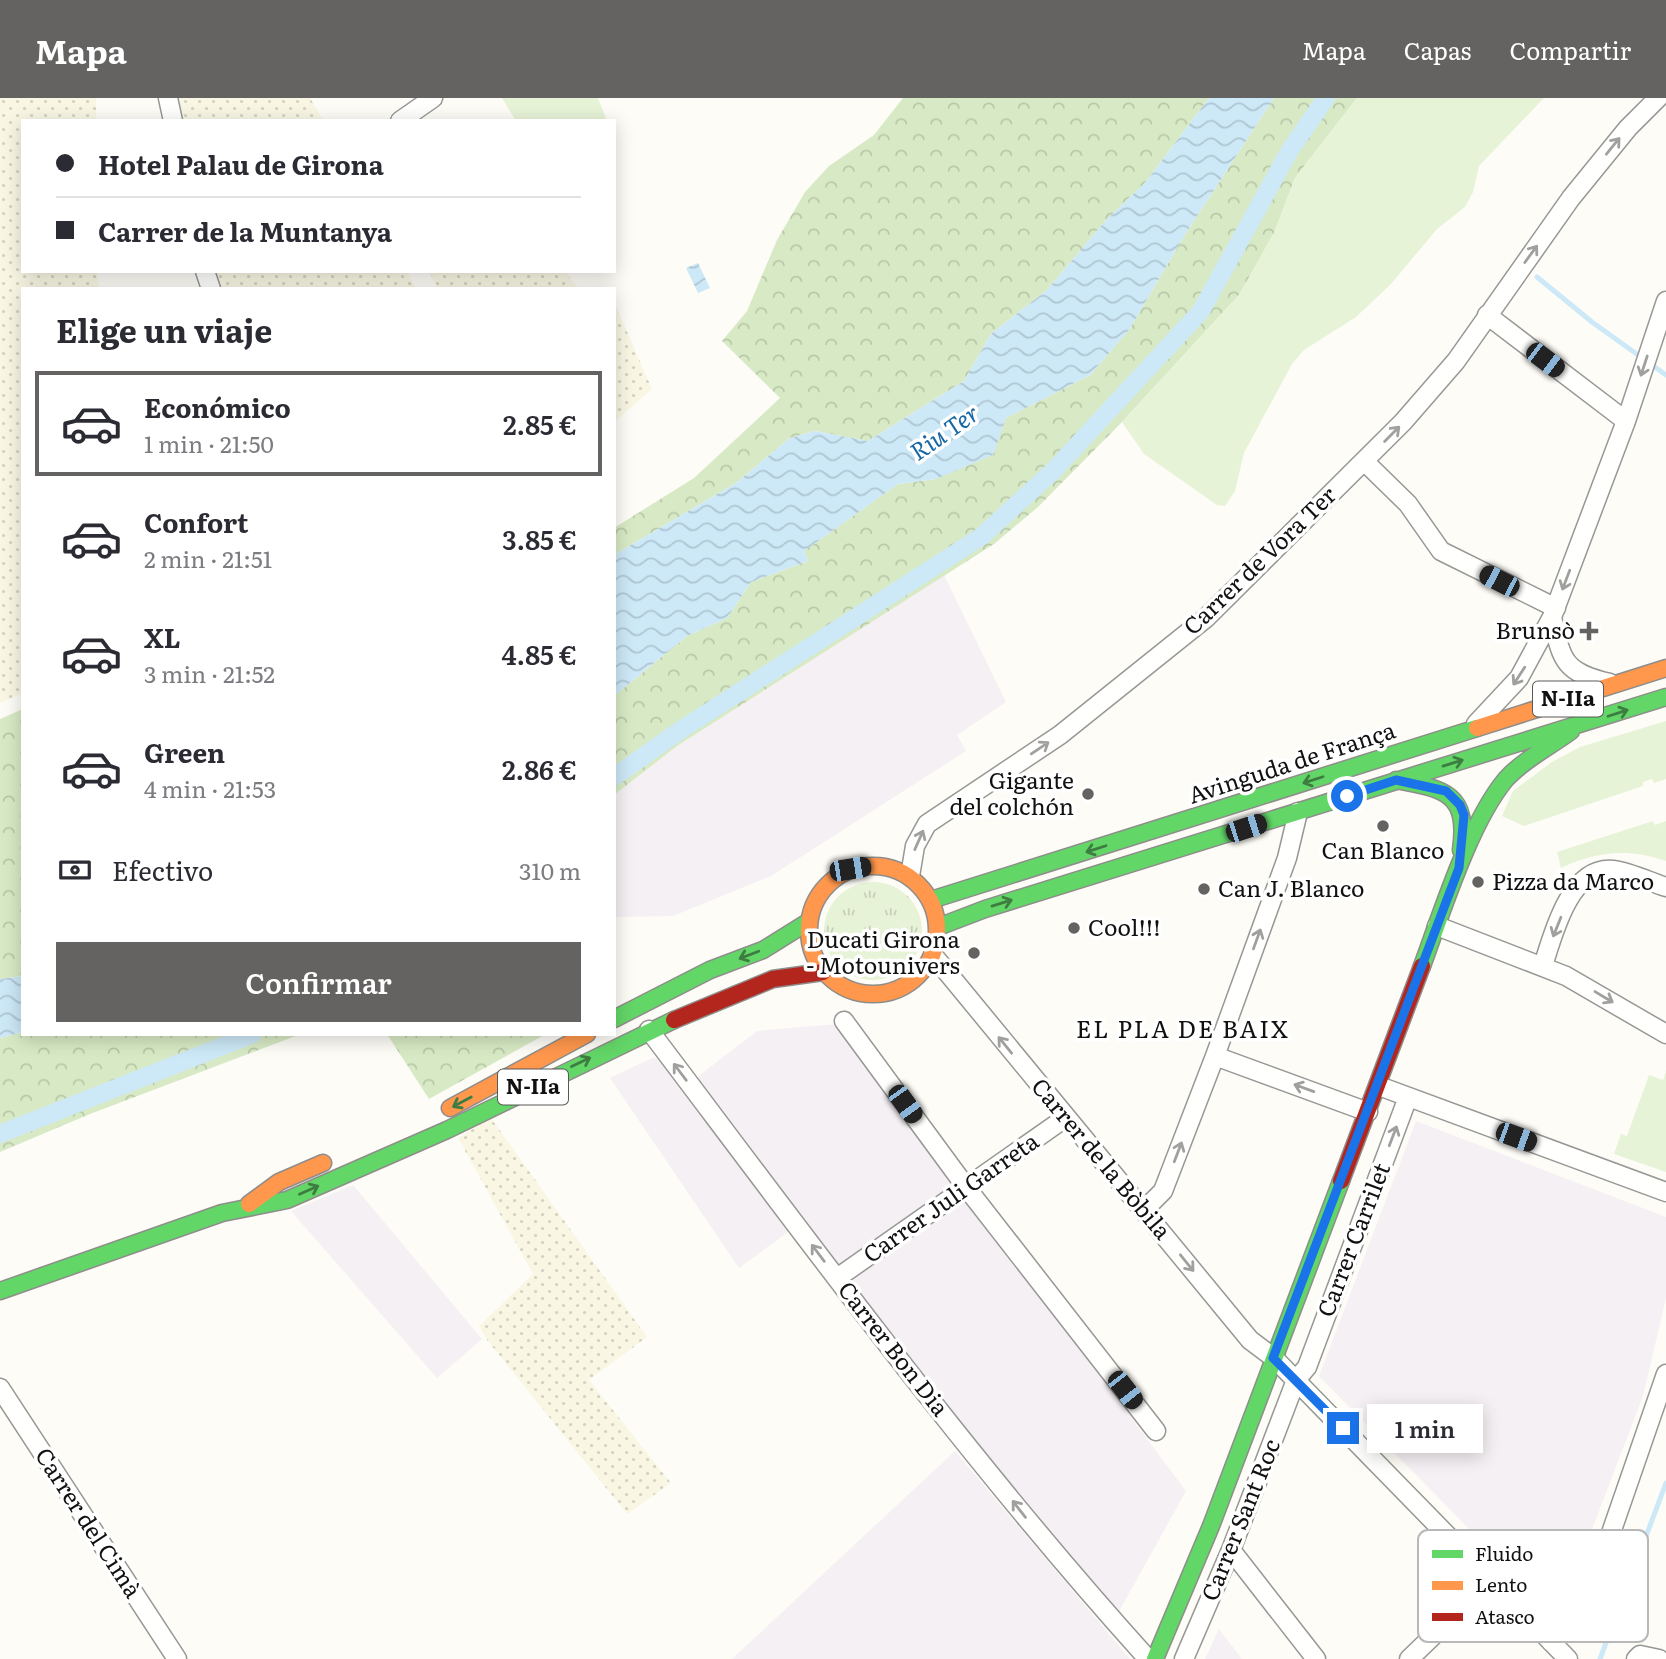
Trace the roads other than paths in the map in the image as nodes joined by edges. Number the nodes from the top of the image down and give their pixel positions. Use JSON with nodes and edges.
{"nodes":[{"id":1,"x":168,"y":98,"type":"edge"},
{"id":2,"x":433,"y":98,"type":"edge"},
{"id":3,"x":1658,"y":98,"type":"edge"},
{"id":4,"x":173,"y":119,"type":"edge"},
{"id":5,"x":403,"y":119,"type":"edge"},
{"id":6,"x":1666,"y":301,"type":"edge"},
{"id":7,"x":1488,"y":315,"type":"junction"},
{"id":8,"x":1626,"y":421,"type":"junction"},
{"id":9,"x":1364,"y":461,"type":"junction"},
{"id":10,"x":1554,"y":612,"type":"junction"},
{"id":11,"x":1666,"y":668,"type":"edge"},
{"id":12,"x":1615,"y":684,"type":"junction"},
{"id":13,"x":1666,"y":697,"type":"edge"},
{"id":14,"x":1577,"y":726,"type":"junction"},
{"id":15,"x":1471,"y":729,"type":"junction"},
{"id":16,"x":1396,"y":780,"type":"junction"},
{"id":17,"x":1298,"y":812,"type":"junction"},
{"id":18,"x":1459,"y":868,"type":"junction"},
{"id":19,"x":910,"y":876,"type":"junction"},
{"id":20,"x":1666,"y":887,"type":"edge"},
{"id":21,"x":931,"y":900,"type":"junction"},
{"id":22,"x":808,"y":922,"type":"junction"},
{"id":23,"x":1437,"y":926,"type":"junction"},
{"id":24,"x":938,"y":927,"type":"junction"},
{"id":25,"x":933,"y":955,"type":"junction"},
{"id":26,"x":1544,"y":966,"type":"junction"},
{"id":27,"x":823,"y":972,"type":"junction"},
{"id":28,"x":616,"y":1018,"type":"edge"},
{"id":29,"x":844,"y":1021,"type":"dead end"},
{"id":30,"x":649,"y":1030,"type":"junction"},
{"id":31,"x":1666,"y":1034,"type":"edge"},
{"id":32,"x":583,"y":1036,"type":"edge"},
{"id":33,"x":1215,"y":1056,"type":"junction"},
{"id":34,"x":1379,"y":1086,"type":"junction"},
{"id":35,"x":1408,"y":1097,"type":"junction"},
{"id":36,"x":1368,"y":1112,"type":"junction"},
{"id":37,"x":436,"y":1116,"type":"dead end"},
{"id":38,"x":1065,"y":1118,"type":"junction"},
{"id":39,"x":339,"y":1157,"type":"dead end"},
{"id":40,"x":965,"y":1187,"type":"junction"},
{"id":41,"x":1666,"y":1192,"type":"edge"},
{"id":42,"x":244,"y":1208,"type":"junction"},
{"id":43,"x":1144,"y":1210,"type":"junction"},
{"id":44,"x":837,"y":1278,"type":"junction"},
{"id":45,"x":0,"y":1291,"type":"edge"},
{"id":46,"x":1273,"y":1358,"type":"junction"},
{"id":47,"x":1666,"y":1374,"type":"edge"},
{"id":48,"x":1296,"y":1380,"type":"junction"},
{"id":49,"x":0,"y":1388,"type":"edge"},
{"id":50,"x":1156,"y":1431,"type":"dead end"},
{"id":51,"x":1442,"y":1530,"type":"edge"},
{"id":52,"x":1612,"y":1530,"type":"edge"},
{"id":53,"x":1231,"y":1550,"type":"junction"},
{"id":54,"x":1427,"y":1642,"type":"edge"},
{"id":55,"x":1551,"y":1642,"type":"edge"},
{"id":56,"x":177,"y":1659,"type":"edge"},
{"id":57,"x":1148,"y":1659,"type":"edge"},
{"id":58,"x":1155,"y":1659,"type":"edge"},
{"id":59,"x":1184,"y":1659,"type":"edge"},
{"id":60,"x":1316,"y":1659,"type":"edge"},
{"id":61,"x":1409,"y":1659,"type":"edge"},
{"id":62,"x":1568,"y":1659,"type":"edge"},
{"id":63,"x":1636,"y":1659,"type":"edge"},
{"id":64,"x":1659,"y":1659,"type":"edge"}],
"edges":[{"from":1,"to":4,"type":"street"},
{"from":2,"to":5,"type":"street"},
{"from":7,"to":3,"type":"street","name":"Carrer de Vora Ter","one_way":true},
{"from":6,"to":8,"type":"street","one_way":true},
{"from":7,"to":8,"type":"street"},
{"from":9,"to":7,"type":"street","name":"Carrer de Vora Ter","one_way":true},
{"from":8,"to":10,"type":"street","one_way":true},
{"from":9,"to":10,"type":"street"},
{"from":19,"to":9,"type":"street","name":"Carrer de Vora Ter","one_way":true},
{"from":10,"to":12,"type":"street"},
{"from":10,"to":15,"type":"street","one_way":true},
{"from":11,"to":12,"type":"main road","name":"Avinguda de França","number":"N-IIa"},
{"from":12,"to":15,"type":"main road","name":"Avinguda de França","number":"N-IIa"},
{"from":14,"to":13,"type":"main road","name":"Avinguda de França","number":"N-IIa","one_way":true},
{"from":16,"to":14,"type":"main road","name":"Avinguda de França","number":"N-IIa","one_way":true},
{"from":14,"to":18,"type":"main road"},
{"from":15,"to":21,"type":"main road","name":"Avinguda de França","number":"N-IIa","one_way":true},
{"from":16,"to":17,"type":"main road","name":"Avinguda de França","number":"N-IIa"},
{"from":16,"to":18,"type":"main road"},
{"from":24,"to":17,"type":"main road","name":"Avinguda de França","number":"N-IIa","one_way":true},
{"from":33,"to":17,"type":"street","one_way":true},
{"from":18,"to":23,"type":"main road"},
{"from":19,"to":21,"type":"main road"},
{"from":19,"to":22,"type":"main road"},
{"from":20,"to":26,"type":"street","one_way":true},
{"from":21,"to":24,"type":"main road"},
{"from":22,"to":27,"type":"main road"},
{"from":22,"to":28,"type":"main road","one_way":true},
{"from":23,"to":26,"type":"street"},
{"from":23,"to":34,"type":"main road"},
{"from":24,"to":25,"type":"main road"},
{"from":25,"to":27,"type":"main road"},
{"from":38,"to":25,"type":"street","name":"Carrer de la Bòbila","one_way":true},
{"from":26,"to":31,"type":"street","one_way":true},
{"from":27,"to":30,"type":"main road","number":"N-IIa"},
{"from":29,"to":40,"type":"street"},
{"from":42,"to":30,"type":"main road","number":"N-IIa","one_way":true},
{"from":44,"to":30,"type":"street","name":"Carrer Bon Dia","one_way":true},
{"from":32,"to":37,"type":"main road","number":"N-IIa","one_way":true},
{"from":36,"to":33,"type":"street","one_way":true},
{"from":43,"to":33,"type":"street","one_way":true},
{"from":34,"to":35,"type":"street"},
{"from":34,"to":36,"type":"main road"},
{"from":35,"to":41,"type":"street"},
{"from":48,"to":35,"type":"street","name":"Carrer Carrilet","one_way":true},
{"from":36,"to":46,"type":"main road"},
{"from":38,"to":40,"type":"street","name":"Carrer Juli Garreta"},
{"from":38,"to":43,"type":"street","name":"Carrer de la Bòbila"},
{"from":39,"to":42,"type":"main road","number":"N-IIa"},
{"from":40,"to":44,"type":"street","name":"Carrer Juli Garreta"},
{"from":40,"to":50,"type":"street"},
{"from":42,"to":45,"type":"main road","number":"N-IIa"},
{"from":43,"to":46,"type":"street","name":"Carrer de la Bòbila","one_way":true},
{"from":57,"to":44,"type":"street","name":"Carrer Bon Dia","one_way":true},
{"from":46,"to":48,"type":"street","name":"Carrer de la Bòbila"},
{"from":46,"to":58,"type":"main road"},
{"from":47,"to":52,"type":"street"},
{"from":48,"to":51,"type":"street","name":"Carrer de la Bòbila"},
{"from":48,"to":53,"type":"street","name":"Carrer Sant Roc"},
{"from":49,"to":56,"type":"street","name":"Carrer del Cimà"},
{"from":53,"to":59,"type":"street","name":"Carrer Sant Roc"},
{"from":53,"to":60,"type":"street"},
{"from":54,"to":61,"type":"street"},
{"from":55,"to":62,"type":"street","name":"Carrer de la Bòbila"},
{"from":63,"to":64,"type":"street"}]}
